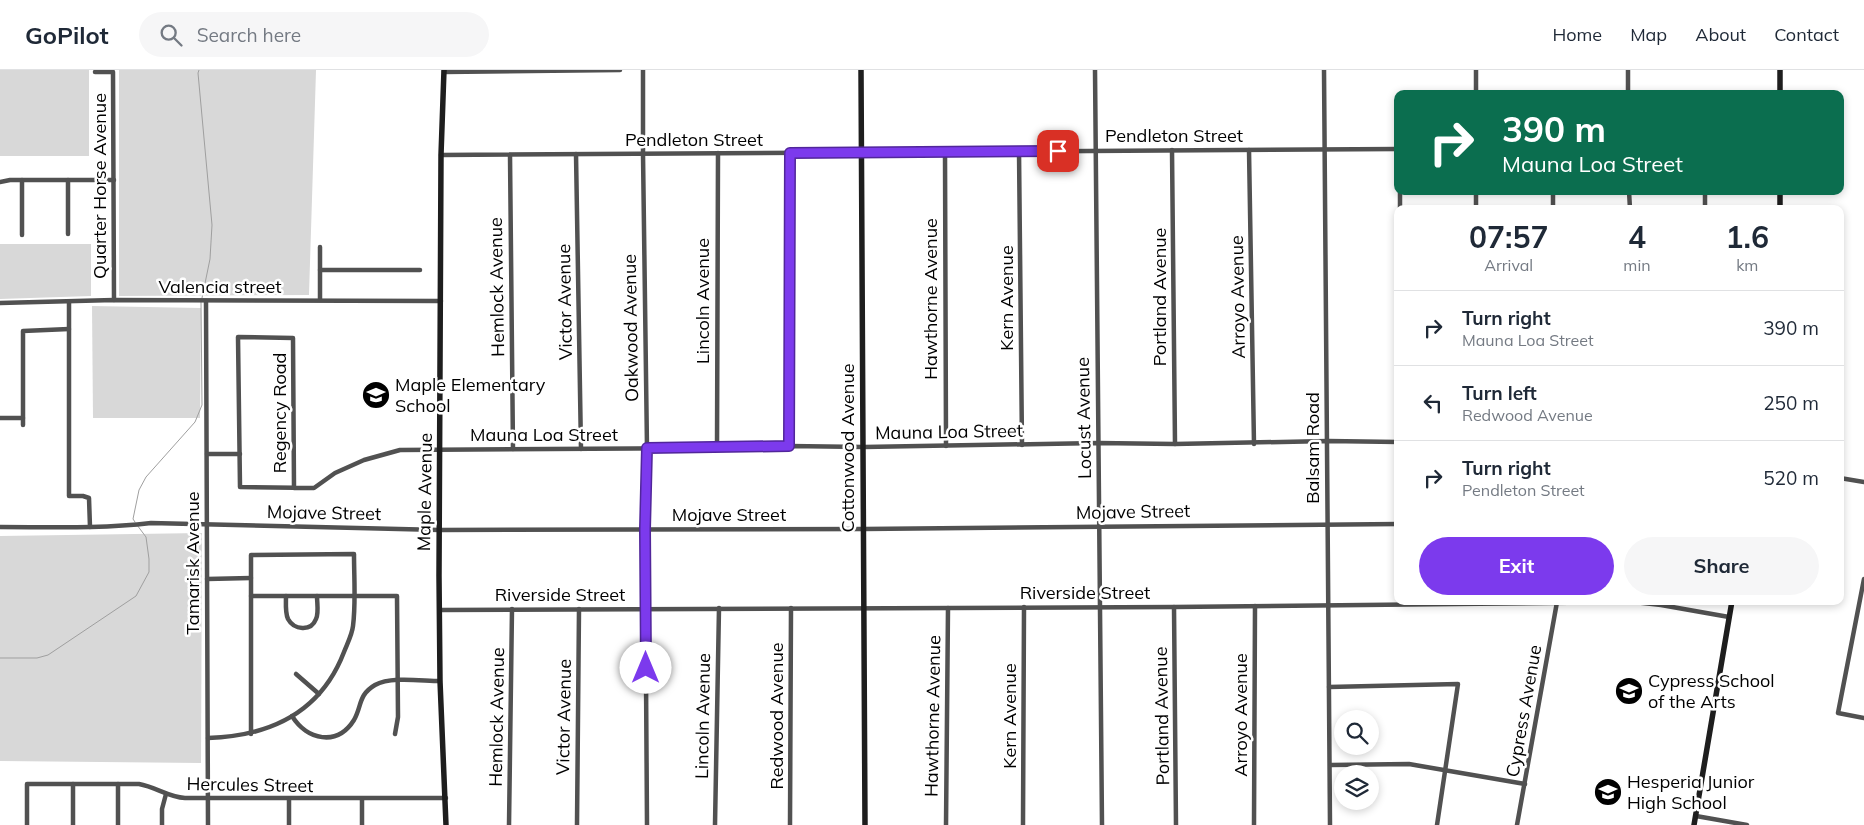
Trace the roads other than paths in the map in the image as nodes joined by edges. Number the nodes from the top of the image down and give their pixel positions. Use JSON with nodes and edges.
{"nodes":[{"id":1,"x":620,"y":70,"type":"edge"},
{"id":2,"x":643,"y":70,"type":"edge"},
{"id":3,"x":861,"y":70,"type":"edge"},
{"id":4,"x":1095,"y":70,"type":"edge"},
{"id":5,"x":1324,"y":70,"type":"edge"},
{"id":6,"x":1476,"y":70,"type":"edge"},
{"id":7,"x":1628,"y":70,"type":"edge"},
{"id":8,"x":1780,"y":70,"type":"edge"},
{"id":9,"x":444,"y":71,"type":"edge"},
{"id":10,"x":95,"y":72,"type":"dead end"},
{"id":11,"x":1476,"y":90,"type":"edge"},
{"id":12,"x":1628,"y":90,"type":"edge"},
{"id":13,"x":1780,"y":90,"type":"edge"},
{"id":14,"x":1394,"y":148,"type":"edge"},
{"id":15,"x":1324,"y":149,"type":"junction"},
{"id":16,"x":1172,"y":150,"type":"junction"},
{"id":17,"x":1249,"y":150,"type":"junction"},
{"id":18,"x":1019,"y":151,"type":"junction"},
{"id":19,"x":1096,"y":151,"type":"junction"},
{"id":20,"x":862,"y":152,"type":"junction"},
{"id":21,"x":945,"y":152,"type":"junction"},
{"id":22,"x":718,"y":153,"type":"junction"},
{"id":23,"x":790,"y":153,"type":"junction"},
{"id":24,"x":576,"y":154,"type":"junction"},
{"id":25,"x":642,"y":154,"type":"junction"},
{"id":26,"x":441,"y":155,"type":"junction"},
{"id":27,"x":510,"y":155,"type":"junction"},
{"id":28,"x":22,"y":180,"type":"junction"},
{"id":29,"x":68,"y":180,"type":"junction"},
{"id":30,"x":114,"y":180,"type":"junction"},
{"id":31,"x":0,"y":182,"type":"edge"},
{"id":32,"x":68,"y":234,"type":"dead end"},
{"id":33,"x":22,"y":235,"type":"dead end"},
{"id":34,"x":320,"y":247,"type":"dead end"},
{"id":35,"x":320,"y":270,"type":"junction"},
{"id":36,"x":420,"y":270,"type":"dead end"},
{"id":37,"x":114,"y":300,"type":"junction"},
{"id":38,"x":320,"y":300,"type":"junction"},
{"id":39,"x":206,"y":301,"type":"junction"},
{"id":40,"x":441,"y":301,"type":"junction"},
{"id":41,"x":69,"y":302,"type":"junction"},
{"id":42,"x":0,"y":303,"type":"edge"},
{"id":43,"x":69,"y":329,"type":"junction"},
{"id":44,"x":0,"y":418,"type":"edge"},
{"id":45,"x":23,"y":418,"type":"junction"},
{"id":46,"x":23,"y":425,"type":"dead end"},
{"id":47,"x":1328,"y":441,"type":"junction"},
{"id":48,"x":1394,"y":442,"type":"edge"},
{"id":49,"x":1098,"y":443,"type":"junction"},
{"id":50,"x":1175,"y":444,"type":"junction"},
{"id":51,"x":1254,"y":444,"type":"junction"},
{"id":52,"x":1022,"y":445,"type":"junction"},
{"id":53,"x":789,"y":446,"type":"junction"},
{"id":54,"x":946,"y":446,"type":"junction"},
{"id":55,"x":864,"y":447,"type":"junction"},
{"id":56,"x":647,"y":448,"type":"junction"},
{"id":57,"x":717,"y":448,"type":"junction"},
{"id":58,"x":440,"y":449,"type":"junction"},
{"id":59,"x":513,"y":449,"type":"junction"},
{"id":60,"x":581,"y":449,"type":"junction"},
{"id":61,"x":208,"y":454,"type":"junction"},
{"id":62,"x":240,"y":454,"type":"junction"},
{"id":63,"x":1844,"y":479,"type":"edge"},
{"id":64,"x":1864,"y":482,"type":"edge"},
{"id":65,"x":294,"y":488,"type":"junction"},
{"id":66,"x":206,"y":524,"type":"junction"},
{"id":67,"x":1327,"y":524,"type":"junction"},
{"id":68,"x":1394,"y":524,"type":"edge"},
{"id":69,"x":1100,"y":526,"type":"junction"},
{"id":70,"x":0,"y":527,"type":"edge"},
{"id":71,"x":90,"y":527,"type":"junction"},
{"id":72,"x":645,"y":529,"type":"junction"},
{"id":73,"x":864,"y":529,"type":"junction"},
{"id":74,"x":440,"y":530,"type":"junction"},
{"id":75,"x":251,"y":578,"type":"junction"},
{"id":76,"x":207,"y":579,"type":"junction"},
{"id":77,"x":1864,"y":579,"type":"edge"},
{"id":78,"x":354,"y":595,"type":"junction"},
{"id":79,"x":251,"y":596,"type":"junction"},
{"id":80,"x":286,"y":596,"type":"junction"},
{"id":81,"x":317,"y":596,"type":"junction"},
{"id":82,"x":1394,"y":605,"type":"edge"},
{"id":83,"x":1556,"y":605,"type":"edge"},
{"id":84,"x":1661,"y":605,"type":"edge"},
{"id":85,"x":1731,"y":605,"type":"edge"},
{"id":86,"x":1100,"y":606,"type":"junction"},
{"id":87,"x":1255,"y":606,"type":"junction"},
{"id":88,"x":1329,"y":606,"type":"junction"},
{"id":89,"x":1024,"y":607,"type":"junction"},
{"id":90,"x":1174,"y":607,"type":"junction"},
{"id":91,"x":718,"y":608,"type":"junction"},
{"id":92,"x":791,"y":608,"type":"junction"},
{"id":93,"x":864,"y":608,"type":"junction"},
{"id":94,"x":948,"y":608,"type":"junction"},
{"id":95,"x":512,"y":609,"type":"junction"},
{"id":96,"x":579,"y":609,"type":"junction"},
{"id":97,"x":646,"y":609,"type":"junction"},
{"id":98,"x":441,"y":610,"type":"junction"},
{"id":99,"x":1729,"y":617,"type":"junction"},
{"id":100,"x":296,"y":674,"type":"dead end"},
{"id":101,"x":397,"y":681,"type":"junction"},
{"id":102,"x":440,"y":681,"type":"junction"},
{"id":103,"x":1329,"y":687,"type":"junction"},
{"id":104,"x":319,"y":694,"type":"junction"},
{"id":105,"x":292,"y":716,"type":"junction"},
{"id":106,"x":1864,"y":718,"type":"edge"},
{"id":107,"x":251,"y":734,"type":"junction"},
{"id":108,"x":395,"y":734,"type":"dead end"},
{"id":109,"x":208,"y":738,"type":"junction"},
{"id":110,"x":1331,"y":765,"type":"junction"},
{"id":111,"x":1445,"y":771,"type":"junction"},
{"id":112,"x":73,"y":784,"type":"junction"},
{"id":113,"x":118,"y":784,"type":"junction"},
{"id":114,"x":1524,"y":784,"type":"junction"},
{"id":115,"x":166,"y":794,"type":"junction"},
{"id":116,"x":208,"y":798,"type":"junction"},
{"id":117,"x":446,"y":798,"type":"junction"},
{"id":118,"x":289,"y":799,"type":"junction"},
{"id":119,"x":362,"y":800,"type":"junction"},
{"id":120,"x":1696,"y":816,"type":"junction"},
{"id":121,"x":27,"y":825,"type":"edge"},
{"id":122,"x":73,"y":825,"type":"edge"},
{"id":123,"x":118,"y":825,"type":"edge"},
{"id":124,"x":162,"y":825,"type":"edge"},
{"id":125,"x":208,"y":825,"type":"edge"},
{"id":126,"x":289,"y":825,"type":"edge"},
{"id":127,"x":362,"y":825,"type":"edge"},
{"id":128,"x":446,"y":825,"type":"edge"},
{"id":129,"x":509,"y":825,"type":"edge"},
{"id":130,"x":577,"y":825,"type":"edge"},
{"id":131,"x":647,"y":825,"type":"edge"},
{"id":132,"x":716,"y":825,"type":"edge"},
{"id":133,"x":790,"y":825,"type":"edge"},
{"id":134,"x":865,"y":825,"type":"edge"},
{"id":135,"x":946,"y":825,"type":"edge"},
{"id":136,"x":1023,"y":825,"type":"edge"},
{"id":137,"x":1102,"y":825,"type":"edge"},
{"id":138,"x":1176,"y":825,"type":"edge"},
{"id":139,"x":1254,"y":825,"type":"edge"},
{"id":140,"x":1330,"y":825,"type":"edge"},
{"id":141,"x":1437,"y":825,"type":"edge"},
{"id":142,"x":1518,"y":825,"type":"edge"},
{"id":143,"x":1694,"y":825,"type":"edge"},
{"id":144,"x":1747,"y":825,"type":"edge"}],
"edges":[{"from":1,"to":9,"type":"street"},
{"from":2,"to":25,"type":"street","name":"Oakwood Avenue"},
{"from":3,"to":20,"type":"street","name":"Cottonwood Avenue"},
{"from":4,"to":19,"type":"street","name":"Locust Avenue"},
{"from":5,"to":15,"type":"street","name":"Balsam Road"},
{"from":6,"to":11,"type":"street"},
{"from":7,"to":12,"type":"street"},
{"from":8,"to":13,"type":"street"},
{"from":9,"to":26,"type":"street","name":"Maple Avenue"},
{"from":10,"to":30,"type":"street","name":"Quarter Horse Avenue"},
{"from":14,"to":15,"type":"street","name":"Pendleton Street"},
{"from":15,"to":17,"type":"street","name":"Pendleton Street"},
{"from":15,"to":47,"type":"street","name":"Balsam Road"},
{"from":16,"to":17,"type":"street","name":"Pendleton Street"},
{"from":16,"to":19,"type":"street","name":"Pendleton Street"},
{"from":16,"to":50,"type":"street","name":"Portland Avenue"},
{"from":17,"to":51,"type":"street","name":"Arroyo Avenue"},
{"from":18,"to":19,"type":"street","name":"Pendleton Street"},
{"from":18,"to":21,"type":"street","name":"Pendleton Street"},
{"from":18,"to":52,"type":"street","name":"Kern Avenue"},
{"from":19,"to":49,"type":"street","name":"Locust Avenue"},
{"from":20,"to":21,"type":"street","name":"Pendleton Street"},
{"from":20,"to":23,"type":"street","name":"Pendleton Street"},
{"from":20,"to":55,"type":"street","name":"Cottonwood Avenue"},
{"from":21,"to":54,"type":"street","name":"Hawthorne Avenue"},
{"from":22,"to":23,"type":"street","name":"Pendleton Street"},
{"from":22,"to":25,"type":"street","name":"Pendleton Street"},
{"from":22,"to":57,"type":"street","name":"Lincoln Avenue"},
{"from":23,"to":53,"type":"street"},
{"from":24,"to":25,"type":"street","name":"Pendleton Street"},
{"from":24,"to":27,"type":"street","name":"Pendleton Street"},
{"from":24,"to":60,"type":"street","name":"Victor Avenue"},
{"from":25,"to":56,"type":"street","name":"Oakwood Avenue"},
{"from":26,"to":27,"type":"street","name":"Pendleton Street"},
{"from":26,"to":40,"type":"street","name":"Maple Avenue"},
{"from":27,"to":59,"type":"street","name":"Hemlock Avenue"},
{"from":28,"to":29,"type":"street"},
{"from":28,"to":31,"type":"street"},
{"from":28,"to":33,"type":"street"},
{"from":29,"to":30,"type":"street"},
{"from":29,"to":32,"type":"street"},
{"from":30,"to":37,"type":"street","name":"Quarter Horse Avenue"},
{"from":34,"to":35,"type":"street"},
{"from":35,"to":36,"type":"street"},
{"from":35,"to":38,"type":"street"},
{"from":37,"to":39,"type":"street","name":"Valencia street"},
{"from":37,"to":41,"type":"street","name":"Valencia street"},
{"from":38,"to":39,"type":"street","name":"Valencia street"},
{"from":38,"to":40,"type":"street","name":"Valencia street"},
{"from":39,"to":61,"type":"street","name":"Tamarisk Avenue"},
{"from":40,"to":58,"type":"street","name":"Maple Avenue"},
{"from":41,"to":42,"type":"street","name":"Valencia street"},
{"from":41,"to":43,"type":"street"},
{"from":43,"to":45,"type":"street"},
{"from":43,"to":71,"type":"street"},
{"from":44,"to":45,"type":"street"},
{"from":45,"to":46,"type":"street"},
{"from":47,"to":48,"type":"street","name":"Mauna Loa Street"},
{"from":47,"to":51,"type":"street","name":"Mauna Loa Street"},
{"from":47,"to":67,"type":"street","name":"Balsam Road"},
{"from":49,"to":50,"type":"street","name":"Mauna Loa Street"},
{"from":49,"to":52,"type":"street","name":"Mauna Loa Street"},
{"from":49,"to":69,"type":"street","name":"Locust Avenue"},
{"from":50,"to":51,"type":"street","name":"Mauna Loa Street"},
{"from":52,"to":54,"type":"street","name":"Mauna Loa Street"},
{"from":53,"to":55,"type":"street","name":"Mauna Loa Street"},
{"from":53,"to":57,"type":"street","name":"Mauna Loa Street"},
{"from":54,"to":55,"type":"street","name":"Mauna Loa Street"},
{"from":55,"to":73,"type":"street","name":"Cottonwood Avenue"},
{"from":56,"to":57,"type":"street","name":"Mauna Loa Street"},
{"from":56,"to":60,"type":"street","name":"Mauna Loa Street"},
{"from":56,"to":72,"type":"street","name":"Oakwood Avenue"},
{"from":58,"to":59,"type":"street","name":"Mauna Loa Street"},
{"from":58,"to":65,"type":"street","name":"Mauna Loa Street"},
{"from":58,"to":74,"type":"street","name":"Maple Avenue"},
{"from":59,"to":60,"type":"street","name":"Mauna Loa Street"},
{"from":61,"to":62,"type":"street"},
{"from":61,"to":66,"type":"street","name":"Tamarisk Avenue"},
{"from":62,"to":65,"type":"street","name":"Mauna Loa Street"},
{"from":62,"to":65,"type":"street","name":"Regency Road"},
{"from":63,"to":64,"type":"street"},
{"from":66,"to":71,"type":"street","name":"Mojave Street"},
{"from":66,"to":74,"type":"street","name":"Mojave Street"},
{"from":66,"to":76,"type":"street","name":"Tamarisk Avenue"},
{"from":67,"to":68,"type":"street","name":"Mojave Street"},
{"from":67,"to":69,"type":"street","name":"Mojave Street"},
{"from":67,"to":88,"type":"street","name":"Balsam Road"},
{"from":69,"to":73,"type":"street","name":"Mojave Street"},
{"from":69,"to":86,"type":"street","name":"Locust Avenue"},
{"from":70,"to":71,"type":"street","name":"Mojave Street"},
{"from":72,"to":73,"type":"street","name":"Mojave Street"},
{"from":72,"to":74,"type":"street","name":"Mojave Street"},
{"from":72,"to":97,"type":"street","name":"Oakwood Avenue"},
{"from":73,"to":93,"type":"street","name":"Cottonwood Avenue"},
{"from":74,"to":98,"type":"street","name":"Maple Avenue"},
{"from":75,"to":76,"type":"street"},
{"from":75,"to":78,"type":"street"},
{"from":75,"to":79,"type":"street"},
{"from":76,"to":109,"type":"street","name":"Tamarisk Avenue"},
{"from":77,"to":106,"type":"street"},
{"from":78,"to":81,"type":"street"},
{"from":78,"to":101,"type":"street"},
{"from":78,"to":104,"type":"street"},
{"from":79,"to":80,"type":"street"},
{"from":79,"to":107,"type":"street"},
{"from":80,"to":81,"type":"street"},
{"from":80,"to":81,"type":"street"},
{"from":82,"to":88,"type":"street","name":"Riverside Street"},
{"from":83,"to":114,"type":"street","name":"Cypress Avenue"},
{"from":84,"to":99,"type":"street","name":"Riverside Street"},
{"from":85,"to":99,"type":"street"},
{"from":86,"to":89,"type":"street","name":"Riverside Street"},
{"from":86,"to":90,"type":"street","name":"Riverside Street"},
{"from":86,"to":137,"type":"street","name":"Locust Avenue"},
{"from":87,"to":88,"type":"street","name":"Riverside Street"},
{"from":87,"to":90,"type":"street","name":"Riverside Street"},
{"from":87,"to":139,"type":"street","name":"Arroyo Avenue"},
{"from":88,"to":103,"type":"street","name":"Balsam Road"},
{"from":89,"to":94,"type":"street","name":"Riverside Street"},
{"from":89,"to":136,"type":"street","name":"Kern Avenue"},
{"from":90,"to":138,"type":"street","name":"Portland Avenue"},
{"from":91,"to":92,"type":"street","name":"Riverside Street"},
{"from":91,"to":97,"type":"street","name":"Riverside Street"},
{"from":91,"to":132,"type":"street","name":"Lincoln Avenue"},
{"from":92,"to":93,"type":"street","name":"Riverside Street"},
{"from":92,"to":133,"type":"street","name":"Redwood Avenue"},
{"from":93,"to":94,"type":"street","name":"Riverside Street"},
{"from":93,"to":134,"type":"street","name":"Cottonwood Avenue"},
{"from":94,"to":135,"type":"street","name":"Hawthorne Avenue"},
{"from":95,"to":96,"type":"street","name":"Riverside Street"},
{"from":95,"to":98,"type":"street","name":"Riverside Street"},
{"from":95,"to":129,"type":"street","name":"Hemlock Avenue"},
{"from":96,"to":97,"type":"street","name":"Riverside Street"},
{"from":96,"to":130,"type":"street","name":"Victor Avenue"},
{"from":97,"to":131,"type":"street","name":"Oakwood Avenue"},
{"from":98,"to":102,"type":"street","name":"Maple Avenue"},
{"from":99,"to":120,"type":"street"},
{"from":100,"to":104,"type":"street"},
{"from":101,"to":102,"type":"street"},
{"from":101,"to":105,"type":"street"},
{"from":101,"to":108,"type":"street"},
{"from":102,"to":117,"type":"street","name":"Maple Avenue"},
{"from":103,"to":110,"type":"street","name":"Balsam Road"},
{"from":103,"to":111,"type":"street"},
{"from":104,"to":105,"type":"street"},
{"from":105,"to":107,"type":"street"},
{"from":107,"to":109,"type":"street"},
{"from":109,"to":116,"type":"street","name":"Tamarisk Avenue"},
{"from":110,"to":111,"type":"street"},
{"from":110,"to":140,"type":"street","name":"Balsam Road"},
{"from":111,"to":114,"type":"street"},
{"from":111,"to":141,"type":"street"},
{"from":112,"to":113,"type":"street","name":"Hercules Street"},
{"from":112,"to":121,"type":"street","name":"Hercules Street"},
{"from":112,"to":122,"type":"street"},
{"from":113,"to":115,"type":"street","name":"Hercules Street"},
{"from":113,"to":123,"type":"street"},
{"from":114,"to":142,"type":"street","name":"Cypress Avenue"},
{"from":115,"to":116,"type":"street","name":"Hercules Street"},
{"from":115,"to":124,"type":"street"},
{"from":116,"to":118,"type":"street","name":"Hercules Street"},
{"from":116,"to":125,"type":"street","name":"Tamarisk Avenue"},
{"from":117,"to":119,"type":"street","name":"Hercules Street"},
{"from":117,"to":128,"type":"street","name":"Maple Avenue"},
{"from":118,"to":119,"type":"street","name":"Hercules Street"},
{"from":118,"to":126,"type":"street"},
{"from":119,"to":127,"type":"street"},
{"from":120,"to":143,"type":"street"},
{"from":120,"to":144,"type":"street"}]}
